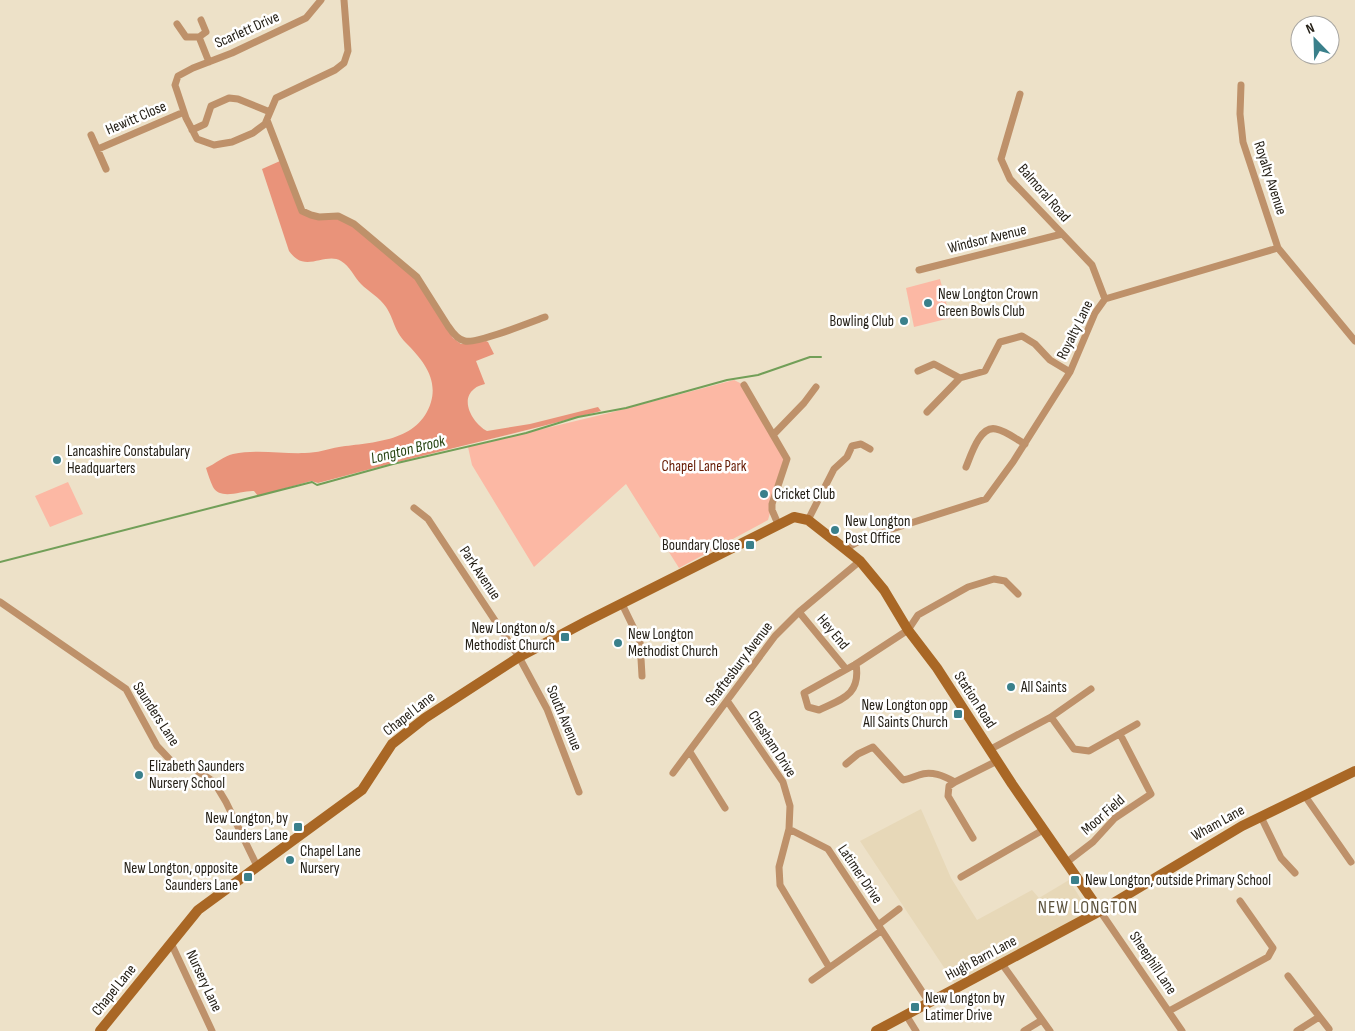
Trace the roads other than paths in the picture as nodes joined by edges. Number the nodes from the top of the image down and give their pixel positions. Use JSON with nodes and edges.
{"nodes":[{"id":1,"x":321,"y":0,"type":"edge"},
{"id":2,"x":344,"y":0,"type":"edge"},
{"id":3,"x":202,"y":20,"type":"dead end"},
{"id":4,"x":178,"y":24,"type":"dead end"},
{"id":5,"x":199,"y":37,"type":"junction"},
{"id":6,"x":209,"y":62,"type":"junction"},
{"id":7,"x":1241,"y":85,"type":"dead end"},
{"id":8,"x":1020,"y":94,"type":"dead end"},
{"id":9,"x":184,"y":112,"type":"junction"},
{"id":10,"x":270,"y":112,"type":"junction"},
{"id":11,"x":267,"y":120,"type":"junction"},
{"id":12,"x":192,"y":130,"type":"junction"},
{"id":13,"x":91,"y":135,"type":"dead end"},
{"id":14,"x":98,"y":149,"type":"junction"},
{"id":15,"x":106,"y":169,"type":"dead end"},
{"id":16,"x":1062,"y":234,"type":"junction"},
{"id":17,"x":1278,"y":248,"type":"junction"},
{"id":18,"x":919,"y":270,"type":"dead end"},
{"id":19,"x":1105,"y":299,"type":"junction"},
{"id":20,"x":545,"y":317,"type":"dead end"},
{"id":21,"x":1355,"y":341,"type":"edge"},
{"id":22,"x":918,"y":371,"type":"dead end"},
{"id":23,"x":1070,"y":372,"type":"junction"},
{"id":24,"x":960,"y":378,"type":"junction"},
{"id":25,"x":744,"y":385,"type":"dead end"},
{"id":26,"x":816,"y":387,"type":"dead end"},
{"id":27,"x":927,"y":412,"type":"dead end"},
{"id":28,"x":773,"y":435,"type":"junction"},
{"id":29,"x":1025,"y":444,"type":"junction"},
{"id":30,"x":870,"y":449,"type":"dead end"},
{"id":31,"x":966,"y":467,"type":"dead end"},
{"id":32,"x":414,"y":508,"type":"dead end"},
{"id":33,"x":808,"y":520,"type":"junction"},
{"id":34,"x":778,"y":524,"type":"junction"},
{"id":35,"x":845,"y":549,"type":"junction"},
{"id":36,"x":860,"y":561,"type":"junction"},
{"id":37,"x":1018,"y":594,"type":"dead end"},
{"id":38,"x":0,"y":602,"type":"edge"},
{"id":39,"x":622,"y":604,"type":"junction"},
{"id":40,"x":799,"y":612,"type":"junction"},
{"id":41,"x":908,"y":630,"type":"junction"},
{"id":42,"x":519,"y":657,"type":"junction"},
{"id":43,"x":856,"y":664,"type":"junction"},
{"id":44,"x":846,"y":669,"type":"junction"},
{"id":45,"x":642,"y":676,"type":"dead end"},
{"id":46,"x":1091,"y":689,"type":"dead end"},
{"id":47,"x":728,"y":702,"type":"junction"},
{"id":48,"x":1051,"y":718,"type":"junction"},
{"id":49,"x":1136,"y":724,"type":"dead end"},
{"id":50,"x":1120,"y":734,"type":"junction"},
{"id":51,"x":989,"y":750,"type":"junction"},
{"id":52,"x":690,"y":752,"type":"junction"},
{"id":53,"x":997,"y":761,"type":"junction"},
{"id":54,"x":846,"y":764,"type":"dead end"},
{"id":55,"x":1355,"y":771,"type":"edge"},
{"id":56,"x":673,"y":773,"type":"dead end"},
{"id":57,"x":955,"y":782,"type":"junction"},
{"id":58,"x":579,"y":792,"type":"dead end"},
{"id":59,"x":1305,"y":796,"type":"junction"},
{"id":60,"x":725,"y":808,"type":"dead end"},
{"id":61,"x":1261,"y":817,"type":"junction"},
{"id":62,"x":789,"y":829,"type":"junction"},
{"id":63,"x":1044,"y":830,"type":"junction"},
{"id":64,"x":973,"y":838,"type":"dead end"},
{"id":65,"x":1067,"y":862,"type":"junction"},
{"id":66,"x":1351,"y":862,"type":"dead end"},
{"id":67,"x":257,"y":866,"type":"junction"},
{"id":68,"x":1295,"y":873,"type":"dead end"},
{"id":69,"x":961,"y":877,"type":"dead end"},
{"id":70,"x":1240,"y":901,"type":"dead end"},
{"id":71,"x":899,"y":909,"type":"dead end"},
{"id":72,"x":1100,"y":911,"type":"junction"},
{"id":73,"x":880,"y":928,"type":"junction"},
{"id":74,"x":171,"y":943,"type":"junction"},
{"id":75,"x":1002,"y":964,"type":"junction"},
{"id":76,"x":830,"y":966,"type":"junction"},
{"id":77,"x":1288,"y":976,"type":"dead end"},
{"id":78,"x":812,"y":980,"type":"dead end"},
{"id":79,"x":929,"y":1002,"type":"junction"},
{"id":80,"x":1168,"y":1011,"type":"junction"},
{"id":81,"x":906,"y":1015,"type":"junction"},
{"id":82,"x":1319,"y":1017,"type":"junction"},
{"id":83,"x":1042,"y":1020,"type":"junction"},
{"id":84,"x":1329,"y":1029,"type":"dead end"},
{"id":85,"x":100,"y":1031,"type":"edge"},
{"id":86,"x":212,"y":1031,"type":"edge"},
{"id":87,"x":876,"y":1031,"type":"edge"},
{"id":88,"x":916,"y":1031,"type":"edge"},
{"id":89,"x":1024,"y":1031,"type":"edge"},
{"id":90,"x":1050,"y":1031,"type":"edge"},
{"id":91,"x":1182,"y":1031,"type":"edge"},
{"id":92,"x":1297,"y":1031,"type":"edge"}],
"edges":[{"from":1,"to":6,"type":"street","name":"Scarlett Drive"},
{"from":2,"to":10,"type":"street"},
{"from":3,"to":5,"type":"street"},
{"from":4,"to":5,"type":"street"},
{"from":5,"to":6,"type":"street"},
{"from":6,"to":9,"type":"street","name":"Scarlett Drive"},
{"from":7,"to":17,"type":"street","name":"Royalty Avenue"},
{"from":8,"to":16,"type":"street","name":"Balmoral Road"},
{"from":9,"to":12,"type":"street"},
{"from":9,"to":14,"type":"street","name":"Hewitt Close"},
{"from":10,"to":11,"type":"street"},
{"from":10,"to":12,"type":"street"},
{"from":11,"to":12,"type":"street"},
{"from":11,"to":20,"type":"street"},
{"from":13,"to":14,"type":"street","name":"Hewitt Close"},
{"from":14,"to":15,"type":"street","name":"Hewitt Close"},
{"from":16,"to":18,"type":"street","name":"Windsor Avenue"},
{"from":16,"to":19,"type":"street","name":"Balmoral Road"},
{"from":17,"to":19,"type":"street","name":"Royalty Lane"},
{"from":17,"to":21,"type":"street"},
{"from":19,"to":23,"type":"street","name":"Royalty Lane"},
{"from":22,"to":24,"type":"street"},
{"from":23,"to":24,"type":"street"},
{"from":23,"to":29,"type":"street","name":"Royalty Lane"},
{"from":24,"to":27,"type":"street"},
{"from":25,"to":28,"type":"street"},
{"from":26,"to":28,"type":"street"},
{"from":28,"to":34,"type":"street"},
{"from":29,"to":31,"type":"street"},
{"from":29,"to":35,"type":"street","name":"Royalty Lane"},
{"from":30,"to":33,"type":"street"},
{"from":32,"to":42,"type":"street","name":"Park Avenue"},
{"from":33,"to":34,"type":"street","name":"Chapel Lane"},
{"from":33,"to":35,"type":"street","name":"Station Road"},
{"from":34,"to":39,"type":"street","name":"Chapel Lane"},
{"from":35,"to":36,"type":"street","name":"Station Road"},
{"from":36,"to":40,"type":"street","name":"Shaftesbury Avenue"},
{"from":36,"to":41,"type":"street","name":"Station Road"},
{"from":37,"to":41,"type":"street"},
{"from":38,"to":67,"type":"street","name":"Saunders Lane"},
{"from":39,"to":42,"type":"street","name":"Chapel Lane"},
{"from":39,"to":45,"type":"street"},
{"from":40,"to":44,"type":"street","name":"Hey End"},
{"from":40,"to":47,"type":"street","name":"Shaftesbury Avenue"},
{"from":41,"to":43,"type":"street"},
{"from":41,"to":51,"type":"street","name":"Station Road"},
{"from":42,"to":58,"type":"street","name":"South Avenue"},
{"from":42,"to":67,"type":"street","name":"Chapel Lane"},
{"from":43,"to":44,"type":"street"},
{"from":43,"to":44,"type":"street"},
{"from":46,"to":48,"type":"street"},
{"from":47,"to":52,"type":"street","name":"Shaftesbury Avenue"},
{"from":47,"to":62,"type":"street","name":"Chesham Drive"},
{"from":48,"to":50,"type":"street"},
{"from":48,"to":51,"type":"street"},
{"from":49,"to":50,"type":"street"},
{"from":50,"to":65,"type":"street","name":"Moor Field"},
{"from":51,"to":53,"type":"street","name":"Station Road"},
{"from":52,"to":56,"type":"street","name":"Shaftesbury Avenue"},
{"from":52,"to":60,"type":"street"},
{"from":53,"to":57,"type":"street"},
{"from":53,"to":63,"type":"street","name":"Station Road"},
{"from":54,"to":57,"type":"street"},
{"from":55,"to":59,"type":"street","name":"Wham Lane"},
{"from":57,"to":64,"type":"street"},
{"from":59,"to":61,"type":"street","name":"Wham Lane"},
{"from":59,"to":66,"type":"street"},
{"from":61,"to":68,"type":"street"},
{"from":61,"to":72,"type":"street","name":"Wham Lane"},
{"from":62,"to":73,"type":"street","name":"Latimer Drive"},
{"from":62,"to":76,"type":"street","name":"Chesham Drive"},
{"from":63,"to":65,"type":"street","name":"Station Road"},
{"from":63,"to":69,"type":"street"},
{"from":65,"to":72,"type":"street","name":"Station Road"},
{"from":67,"to":74,"type":"street","name":"Chapel Lane"},
{"from":70,"to":80,"type":"street"},
{"from":71,"to":73,"type":"street","name":"Latimer Drive"},
{"from":72,"to":75,"type":"street","name":"Hugh Barn Lane"},
{"from":72,"to":80,"type":"street","name":"Sheephill Lane"},
{"from":73,"to":76,"type":"street"},
{"from":73,"to":79,"type":"street","name":"Latimer Drive"},
{"from":74,"to":85,"type":"street","name":"Chapel Lane"},
{"from":74,"to":86,"type":"street","name":"Nursery Lane"},
{"from":75,"to":79,"type":"street","name":"Hugh Barn Lane"},
{"from":75,"to":83,"type":"street"},
{"from":76,"to":78,"type":"street"},
{"from":77,"to":82,"type":"street"},
{"from":79,"to":81,"type":"street","name":"Hugh Barn Lane"},
{"from":80,"to":91,"type":"street","name":"Sheephill Lane"},
{"from":81,"to":87,"type":"street","name":"Hugh Barn Lane"},
{"from":81,"to":88,"type":"street"},
{"from":82,"to":84,"type":"street"},
{"from":82,"to":92,"type":"street"},
{"from":83,"to":89,"type":"street"},
{"from":83,"to":90,"type":"street"}]}
